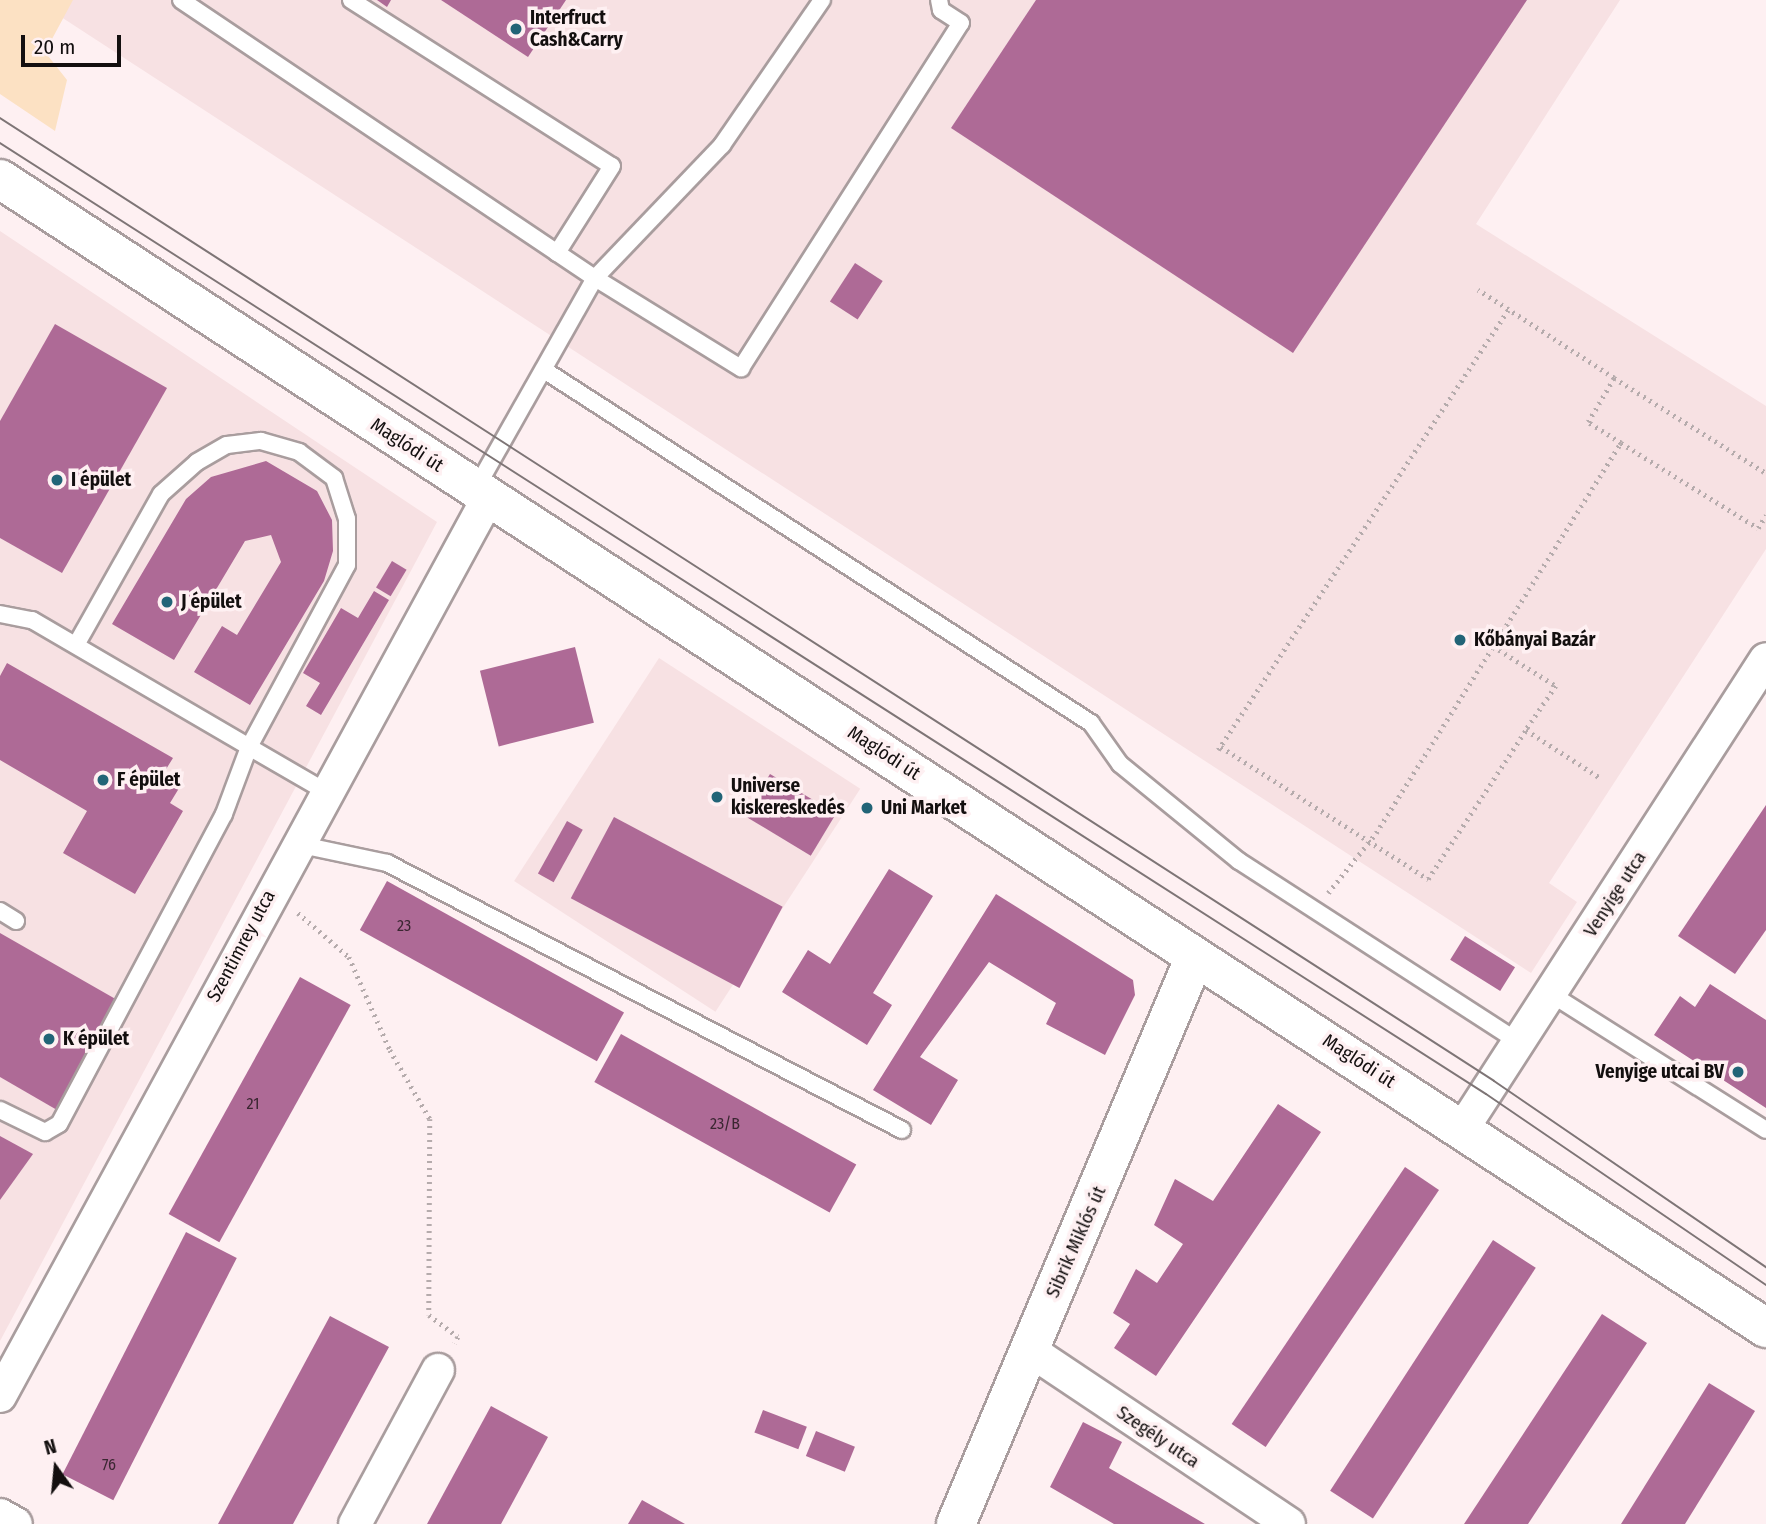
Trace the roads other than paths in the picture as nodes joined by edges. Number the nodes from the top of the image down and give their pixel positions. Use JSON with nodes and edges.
{"nodes":[{"id":1,"x":181,"y":0,"type":"edge"},
{"id":2,"x":351,"y":0,"type":"edge"},
{"id":3,"x":822,"y":0,"type":"edge"},
{"id":4,"x":939,"y":0,"type":"edge"},
{"id":5,"x":0,"y":179,"type":"edge"},
{"id":6,"x":557,"y":253,"type":"junction"},
{"id":7,"x":595,"y":278,"type":"junction"},
{"id":8,"x":544,"y":370,"type":"junction"},
{"id":9,"x":482,"y":494,"type":"junction"},
{"id":10,"x":0,"y":614,"type":"edge"},
{"id":11,"x":76,"y":645,"type":"junction"},
{"id":12,"x":1766,"y":659,"type":"edge"},
{"id":13,"x":249,"y":747,"type":"junction"},
{"id":14,"x":325,"y":791,"type":"junction"},
{"id":15,"x":297,"y":844,"type":"junction"},
{"id":16,"x":0,"y":911,"type":"edge"},
{"id":17,"x":16,"y":920,"type":"dead end"},
{"id":18,"x":1194,"y":959,"type":"junction"},
{"id":19,"x":1551,"y":994,"type":"junction"},
{"id":20,"x":1519,"y":1042,"type":"junction"},
{"id":21,"x":0,"y":1110,"type":"edge"},
{"id":22,"x":1463,"y":1128,"type":"junction"},
{"id":23,"x":902,"y":1129,"type":"dead end"},
{"id":24,"x":1766,"y":1130,"type":"edge"},
{"id":25,"x":1766,"y":1328,"type":"edge"},
{"id":26,"x":1028,"y":1349,"type":"junction"},
{"id":27,"x":438,"y":1370,"type":"road end"},
{"id":28,"x":0,"y":1396,"type":"edge"},
{"id":29,"x":0,"y":1515,"type":"edge"},
{"id":30,"x":16,"y":1524,"type":"edge"},
{"id":31,"x":355,"y":1524,"type":"edge"},
{"id":32,"x":956,"y":1524,"type":"edge"},
{"id":33,"x":1289,"y":1524,"type":"edge"}],
"edges":[{"from":1,"to":6,"type":"lane"},
{"from":2,"to":6,"type":"lane"},
{"from":3,"to":7,"type":"lane"},
{"from":4,"to":7,"type":"lane"},
{"from":5,"to":9,"type":"street","name":"Maglódi út"},
{"from":6,"to":7,"type":"lane"},
{"from":7,"to":8,"type":"lane"},
{"from":8,"to":9,"type":"lane"},
{"from":8,"to":20,"type":"lane"},
{"from":9,"to":14,"type":"street","name":"Szentimrey utca"},
{"from":9,"to":18,"type":"street","name":"Maglódi út"},
{"from":10,"to":11,"type":"lane"},
{"from":11,"to":13,"type":"lane"},
{"from":11,"to":13,"type":"lane"},
{"from":12,"to":19,"type":"street","name":"Venyige utca"},
{"from":13,"to":14,"type":"lane"},
{"from":13,"to":21,"type":"lane"},
{"from":14,"to":15,"type":"street","name":"Szentimrey utca"},
{"from":15,"to":23,"type":"lane"},
{"from":15,"to":28,"type":"street","name":"Szentimrey utca"},
{"from":16,"to":17,"type":"lane"},
{"from":18,"to":22,"type":"street","name":"Maglódi út"},
{"from":18,"to":26,"type":"street","name":"Sibrik Miklós út"},
{"from":19,"to":20,"type":"street","name":"Venyige utca"},
{"from":19,"to":24,"type":"lane"},
{"from":20,"to":22,"type":"street","name":"Venyige utca"},
{"from":22,"to":25,"type":"street","name":"Maglódi út"},
{"from":26,"to":32,"type":"street","name":"Sibrik Miklós út"},
{"from":26,"to":33,"type":"street","name":"Szegély utca"},
{"from":27,"to":31,"type":"street"},
{"from":29,"to":30,"type":"street"}]}
